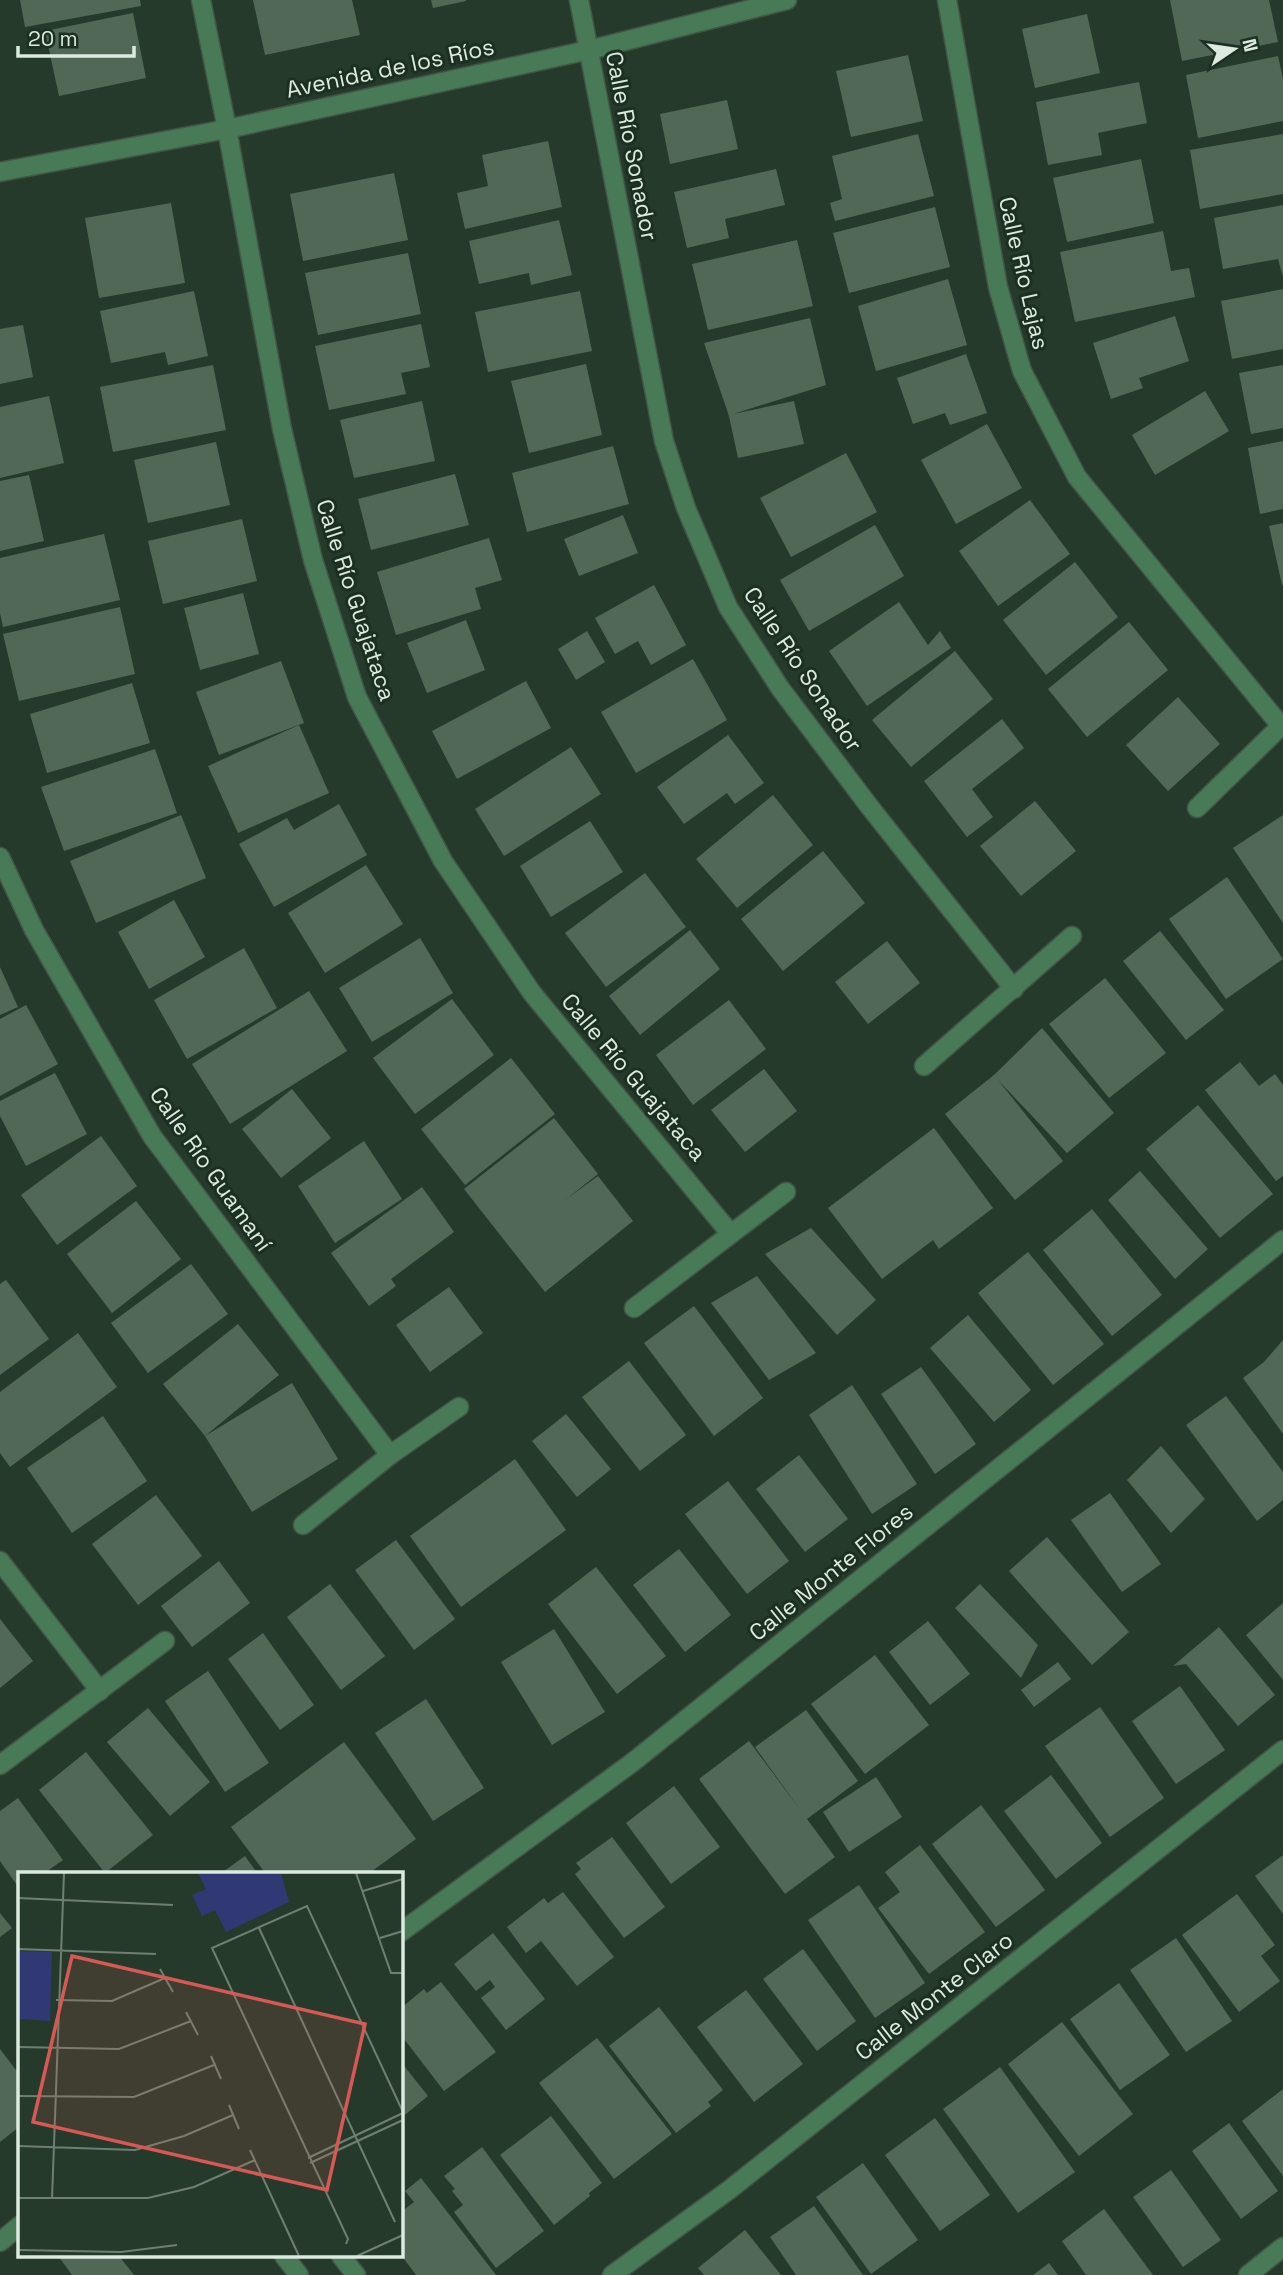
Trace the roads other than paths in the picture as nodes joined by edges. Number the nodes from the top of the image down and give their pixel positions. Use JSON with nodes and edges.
{"nodes":[{"id":1,"x":201,"y":0,"type":"edge"},
{"id":2,"x":579,"y":0,"type":"edge"},
{"id":3,"x":787,"y":0,"type":"edge"},
{"id":4,"x":947,"y":0,"type":"edge"},
{"id":5,"x":589,"y":50,"type":"junction"},
{"id":6,"x":227,"y":129,"type":"junction"},
{"id":7,"x":0,"y":172,"type":"edge"},
{"id":8,"x":1282,"y":725,"type":"edge"},
{"id":9,"x":1197,"y":808,"type":"dead end"},
{"id":10,"x":0,"y":857,"type":"edge"},
{"id":11,"x":1072,"y":936,"type":"dead end"},
{"id":12,"x":1014,"y":989,"type":"junction"},
{"id":13,"x":924,"y":1066,"type":"dead end"},
{"id":14,"x":786,"y":1192,"type":"dead end"},
{"id":15,"x":730,"y":1233,"type":"junction"},
{"id":16,"x":1283,"y":1240,"type":"edge"},
{"id":17,"x":634,"y":1308,"type":"dead end"},
{"id":18,"x":459,"y":1407,"type":"dead end"},
{"id":19,"x":390,"y":1455,"type":"junction"},
{"id":20,"x":303,"y":1525,"type":"dead end"},
{"id":21,"x":0,"y":1562,"type":"edge"},
{"id":22,"x":165,"y":1641,"type":"dead end"},
{"id":23,"x":100,"y":1691,"type":"junction"},
{"id":24,"x":1283,"y":1750,"type":"edge"},
{"id":25,"x":0,"y":1765,"type":"edge"},
{"id":26,"x":402,"y":1931,"type":"edge"},
{"id":27,"x":18,"y":2227,"type":"edge"},
{"id":28,"x":0,"y":2242,"type":"edge"},
{"id":29,"x":1283,"y":2248,"type":"edge"},
{"id":30,"x":286,"y":2258,"type":"edge"},
{"id":31,"x":343,"y":2258,"type":"edge"},
{"id":32,"x":299,"y":2275,"type":"edge"},
{"id":33,"x":356,"y":2275,"type":"edge"},
{"id":34,"x":612,"y":2275,"type":"edge"},
{"id":35,"x":1248,"y":2275,"type":"edge"}],
"edges":[{"from":1,"to":6,"type":"street","name":"Calle Río Guajataca"},
{"from":2,"to":5,"type":"street","name":"Calle Río Sonador"},
{"from":3,"to":5,"type":"street","name":"Avenida de los Ríos"},
{"from":4,"to":8,"type":"street","name":"Calle Río Lajas"},
{"from":5,"to":6,"type":"street","name":"Avenida de los Ríos"},
{"from":5,"to":12,"type":"street","name":"Calle Río Sonador"},
{"from":6,"to":7,"type":"street","name":"Avenida de los Ríos"},
{"from":6,"to":15,"type":"street","name":"Calle Río Guajataca"},
{"from":8,"to":9,"type":"street","name":"Calle Río Lajas"},
{"from":10,"to":19,"type":"street","name":"Calle Río Guamaní"},
{"from":11,"to":12,"type":"street"},
{"from":12,"to":13,"type":"street"},
{"from":14,"to":15,"type":"street"},
{"from":15,"to":17,"type":"street"},
{"from":16,"to":26,"type":"street","name":"Calle Monte Flores"},
{"from":18,"to":19,"type":"street"},
{"from":19,"to":20,"type":"street"},
{"from":21,"to":23,"type":"street"},
{"from":22,"to":23,"type":"street"},
{"from":23,"to":25,"type":"street"},
{"from":24,"to":34,"type":"street","name":"Calle Monte Claro"},
{"from":27,"to":28,"type":"street"},
{"from":29,"to":35,"type":"street"},
{"from":30,"to":32,"type":"street"},
{"from":31,"to":33,"type":"street"}]}
